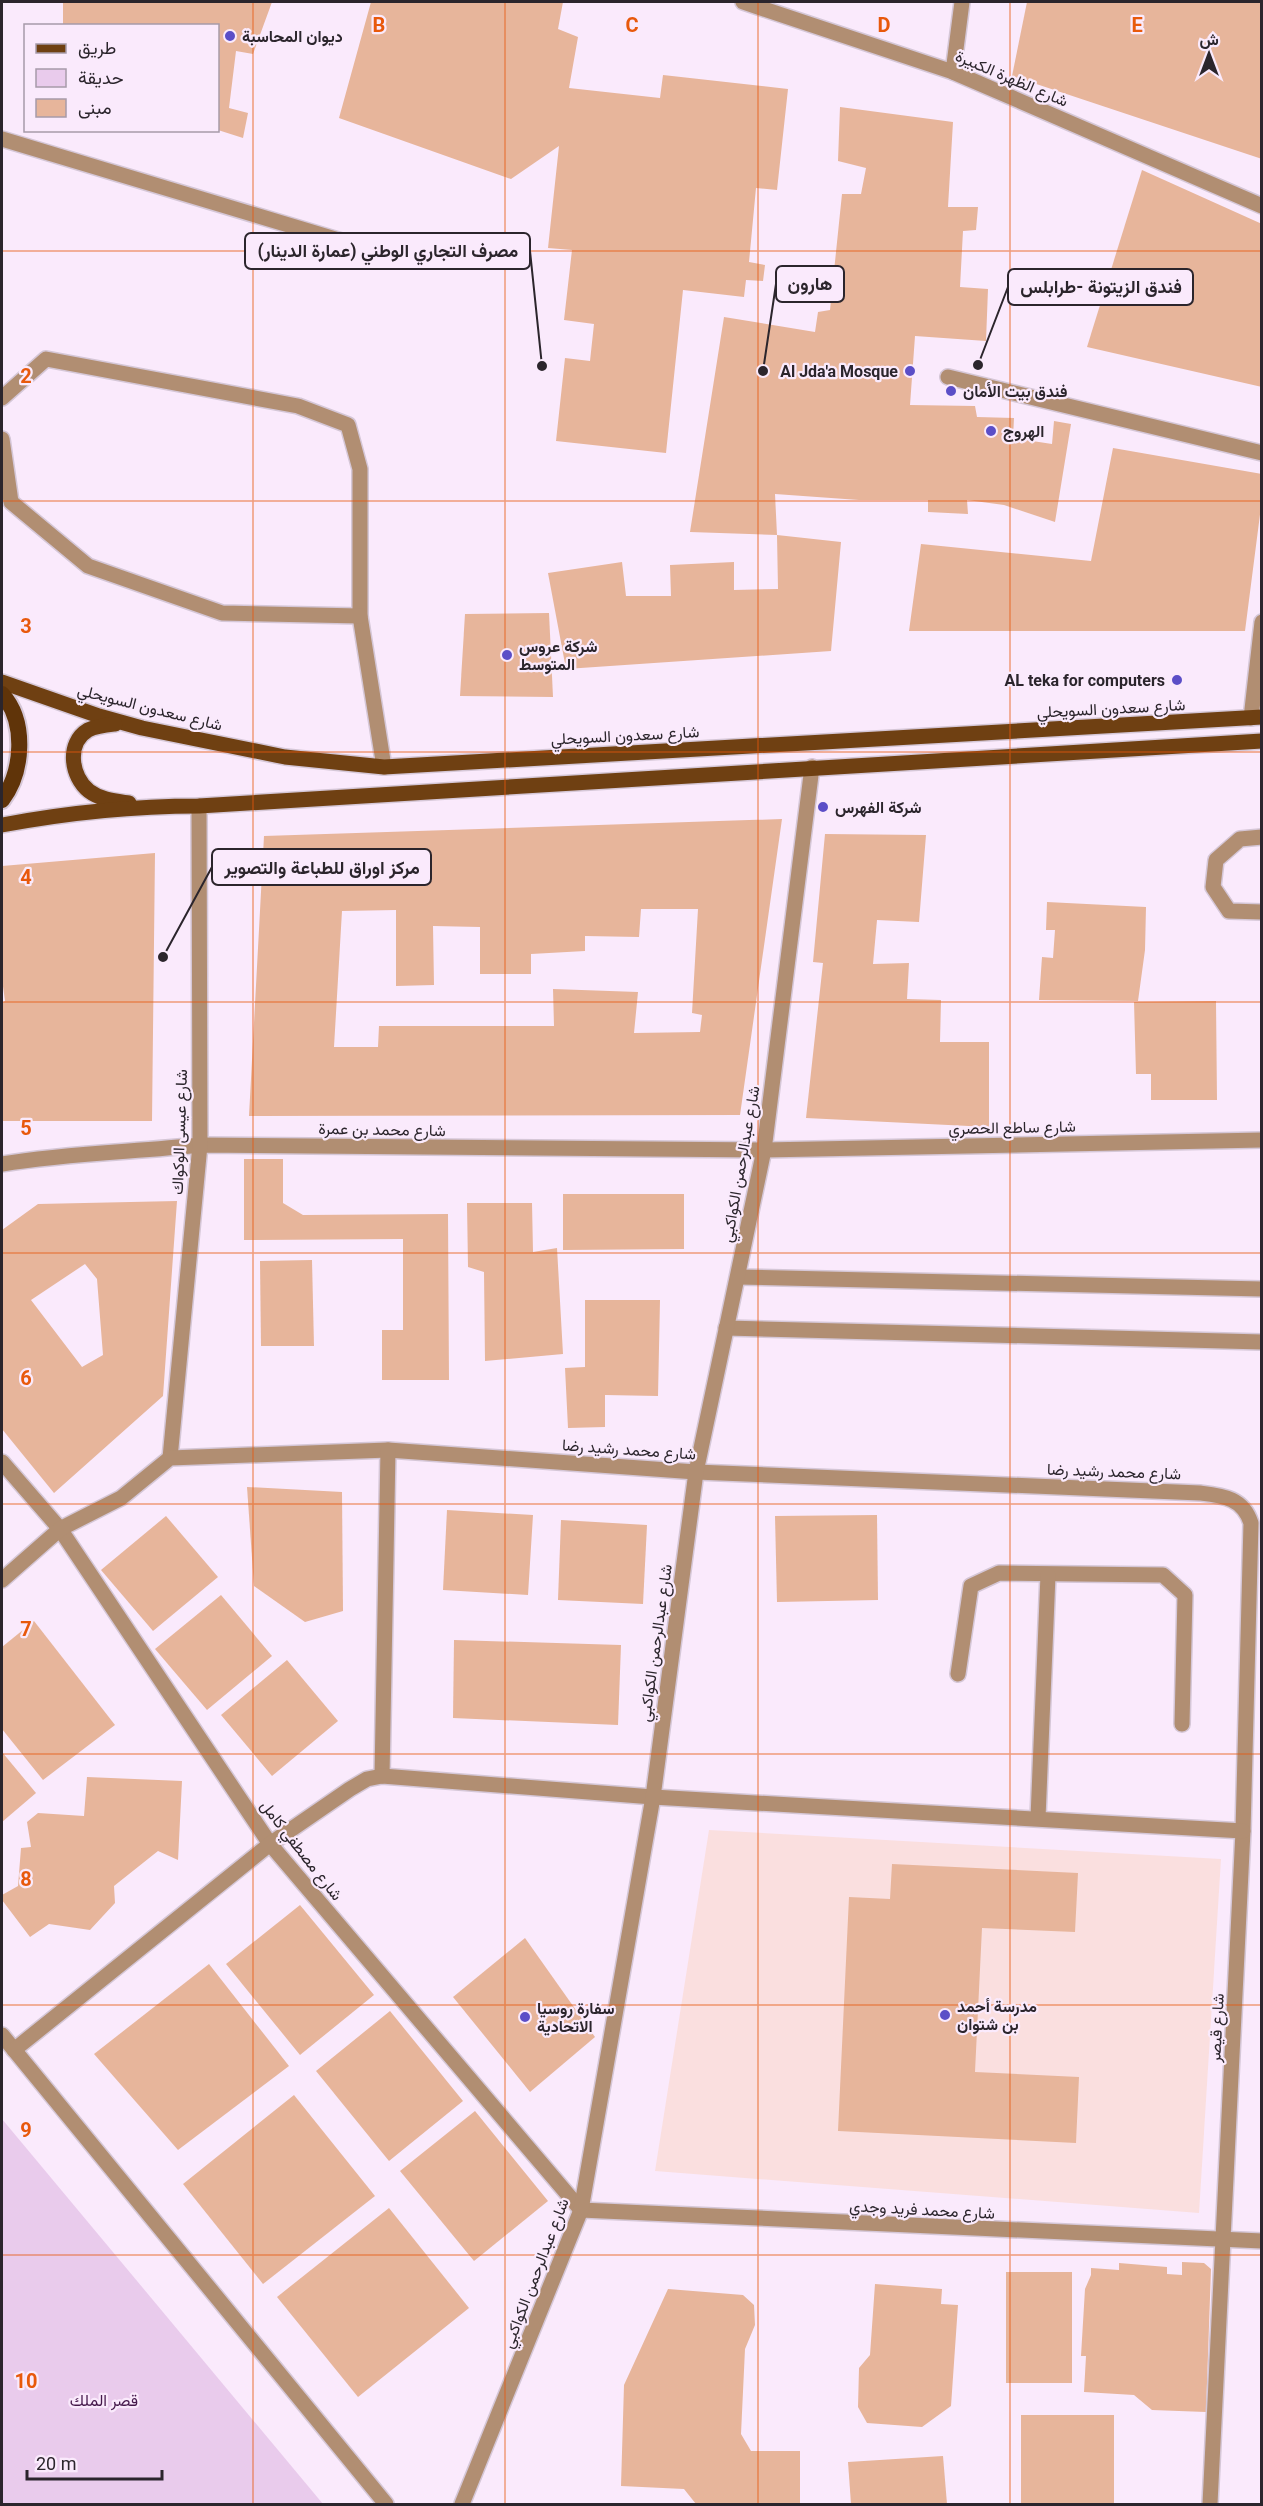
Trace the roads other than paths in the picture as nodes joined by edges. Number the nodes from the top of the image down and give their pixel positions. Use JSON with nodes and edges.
{"nodes":[{"id":1,"x":742,"y":2,"type":"edge"},
{"id":2,"x":962,"y":2,"type":"edge"},
{"id":3,"x":953,"y":72,"type":"junction"},
{"id":4,"x":2,"y":138,"type":"edge"},
{"id":5,"x":1262,"y":206,"type":"edge"},
{"id":6,"x":405,"y":260,"type":"dead end"},
{"id":7,"x":948,"y":377,"type":"dead end"},
{"id":8,"x":2,"y":398,"type":"edge"},
{"id":9,"x":2,"y":439,"type":"edge"},
{"id":10,"x":1262,"y":453,"type":"edge"},
{"id":11,"x":360,"y":616,"type":"junction"},
{"id":12,"x":1262,"y":622,"type":"edge"},
{"id":13,"x":2,"y":682,"type":"edge"},
{"id":14,"x":2,"y":694,"type":"edge"},
{"id":15,"x":1256,"y":717,"type":"edge"},
{"id":16,"x":142,"y":728,"type":"junction"},
{"id":17,"x":1262,"y":741,"type":"edge"},
{"id":18,"x":384,"y":767,"type":"junction"},
{"id":19,"x":812,"y":767,"type":"junction"},
{"id":20,"x":2,"y":800,"type":"edge"},
{"id":21,"x":163,"y":806,"type":"junction"},
{"id":22,"x":198,"y":806,"type":"junction"},
{"id":23,"x":2,"y":825,"type":"edge"},
{"id":24,"x":1262,"y":837,"type":"edge"},
{"id":25,"x":1262,"y":912,"type":"edge"},
{"id":26,"x":1262,"y":1140,"type":"edge"},
{"id":27,"x":200,"y":1145,"type":"junction"},
{"id":28,"x":764,"y":1150,"type":"junction"},
{"id":29,"x":2,"y":1164,"type":"edge"},
{"id":30,"x":738,"y":1277,"type":"junction"},
{"id":31,"x":1262,"y":1289,"type":"edge"},
{"id":32,"x":726,"y":1328,"type":"junction"},
{"id":33,"x":1262,"y":1342,"type":"edge"},
{"id":34,"x":388,"y":1450,"type":"junction"},
{"id":35,"x":170,"y":1458,"type":"junction"},
{"id":36,"x":2,"y":1462,"type":"edge"},
{"id":37,"x":696,"y":1472,"type":"junction"},
{"id":38,"x":60,"y":1529,"type":"junction"},
{"id":39,"x":1251,"y":1553,"type":"joint"},
{"id":40,"x":1048,"y":1575,"type":"junction"},
{"id":41,"x":2,"y":1580,"type":"edge"},
{"id":42,"x":958,"y":1674,"type":"dead end"},
{"id":43,"x":1245,"y":1696,"type":"junction"},
{"id":44,"x":1262,"y":1697,"type":"edge"},
{"id":45,"x":1182,"y":1724,"type":"dead end"},
{"id":46,"x":382,"y":1776,"type":"junction"},
{"id":47,"x":653,"y":1797,"type":"junction"},
{"id":48,"x":1038,"y":1818,"type":"junction"},
{"id":49,"x":1243,"y":1831,"type":"junction"},
{"id":50,"x":270,"y":1844,"type":"junction"},
{"id":51,"x":2,"y":2035,"type":"edge"},
{"id":52,"x":14,"y":2050,"type":"junction"},
{"id":53,"x":581,"y":2210,"type":"junction"},
{"id":54,"x":1224,"y":2241,"type":"junction"},
{"id":55,"x":1262,"y":2241,"type":"edge"},
{"id":56,"x":386,"y":2505,"type":"edge"},
{"id":57,"x":462,"y":2505,"type":"edge"},
{"id":58,"x":1210,"y":2505,"type":"edge"}],
"edges":[{"from":1,"to":3,"type":"street","name":"شارع الظهرة الكبيرة"},
{"from":2,"to":3,"type":"street"},
{"from":3,"to":5,"type":"street","name":"شارع الظهرة الكبيرة"},
{"from":4,"to":6,"type":"street"},
{"from":7,"to":10,"type":"street"},
{"from":8,"to":11,"type":"street"},
{"from":9,"to":11,"type":"street"},
{"from":11,"to":18,"type":"street"},
{"from":12,"to":15,"type":"street"},
{"from":13,"to":16,"type":"main road","name":"شارع سعدون السويحلي"},
{"from":14,"to":20,"type":"highway"},
{"from":15,"to":18,"type":"main road","name":"شارع سعدون السويحلي"},
{"from":16,"to":18,"type":"main road","name":"شارع سعدون السويحلي"},
{"from":16,"to":21,"type":"main road"},
{"from":17,"to":19,"type":"main road"},
{"from":19,"to":22,"type":"main road"},
{"from":19,"to":28,"type":"street","name":"شارع عبدالرحمن الكواكبي"},
{"from":21,"to":22,"type":"main road"},
{"from":21,"to":23,"type":"main road"},
{"from":22,"to":27,"type":"street","name":"شارع عيسى الوكواك"},
{"from":24,"to":25,"type":"street"},
{"from":26,"to":28,"type":"street","name":"شارع ساطع الحصري"},
{"from":27,"to":28,"type":"street","name":"شارع محمد بن عمرة"},
{"from":27,"to":29,"type":"street","name":"شارع محمد بن عمرة"},
{"from":27,"to":35,"type":"street","name":"شارع عيسى الوكواك"},
{"from":28,"to":30,"type":"street","name":"شارع عبدالرحمن الكواكبي"},
{"from":30,"to":31,"type":"street"},
{"from":30,"to":32,"type":"street","name":"شارع عبدالرحمن الكواكبي"},
{"from":32,"to":33,"type":"street"},
{"from":32,"to":37,"type":"street","name":"شارع عبدالرحمن الكواكبي"},
{"from":34,"to":35,"type":"street","name":"شارع محمد رشيد رضا"},
{"from":34,"to":37,"type":"street","name":"شارع محمد رشيد رضا"},
{"from":34,"to":46,"type":"street"},
{"from":35,"to":38,"type":"street"},
{"from":36,"to":38,"type":"street","name":"شارع مصطفي كامل"},
{"from":37,"to":39,"type":"street","name":"شارع محمد رشيد رضا"},
{"from":37,"to":47,"type":"street","name":"شارع عبدالرحمن الكواكبي"},
{"from":38,"to":41,"type":"street"},
{"from":38,"to":50,"type":"street","name":"شارع مصطفي كامل"},
{"from":39,"to":43,"type":"street","name":"شارع قيصر"},
{"from":40,"to":42,"type":"street"},
{"from":40,"to":45,"type":"street"},
{"from":40,"to":48,"type":"street"},
{"from":43,"to":44,"type":"street"},
{"from":43,"to":49,"type":"street","name":"شارع قيصر"},
{"from":46,"to":47,"type":"street"},
{"from":46,"to":50,"type":"street"},
{"from":47,"to":48,"type":"street"},
{"from":47,"to":53,"type":"street","name":"شارع عبدالرحمن الكواكبي"},
{"from":48,"to":49,"type":"street"},
{"from":49,"to":54,"type":"street","name":"شارع قيصر"},
{"from":50,"to":52,"type":"street"},
{"from":50,"to":53,"type":"street","name":"شارع مصطفي كامل"},
{"from":51,"to":52,"type":"street"},
{"from":52,"to":56,"type":"street"},
{"from":53,"to":54,"type":"street","name":"شارع محمد فريد وجدي"},
{"from":53,"to":57,"type":"street","name":"شارع عبدالرحمن الكواكبي"},
{"from":54,"to":55,"type":"street","name":"شارع محمد فريد وجدي"},
{"from":54,"to":58,"type":"street","name":"شارع قيصر"}]}
